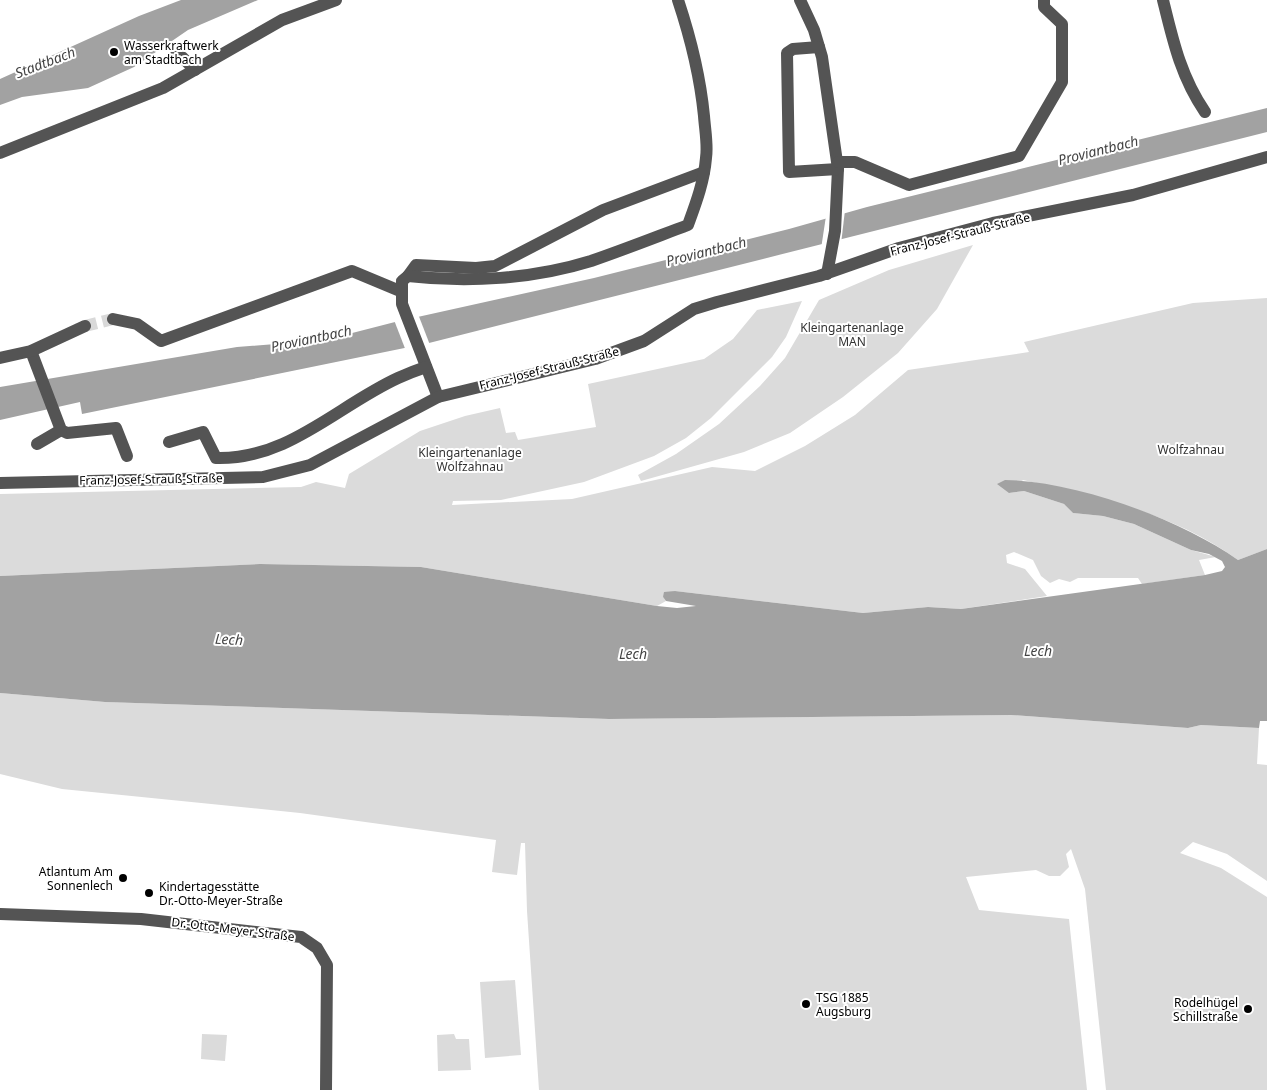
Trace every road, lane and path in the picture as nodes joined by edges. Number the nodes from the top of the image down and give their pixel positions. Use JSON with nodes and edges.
{"nodes":[{"id":1,"x":336,"y":0,"type":"edge"},
{"id":2,"x":678,"y":0,"type":"edge"},
{"id":3,"x":800,"y":0,"type":"edge"},
{"id":4,"x":1044,"y":0,"type":"edge"},
{"id":5,"x":1163,"y":0,"type":"edge"},
{"id":6,"x":819,"y":47,"type":"junction"},
{"id":7,"x":174,"y":57,"type":"dead end"},
{"id":8,"x":195,"y":70,"type":"junction"},
{"id":9,"x":1205,"y":112,"type":"dead end"},
{"id":10,"x":0,"y":153,"type":"edge"},
{"id":11,"x":1267,"y":157,"type":"edge"},
{"id":12,"x":838,"y":166,"type":"junction"},
{"id":13,"x":704,"y":172,"type":"junction"},
{"id":14,"x":827,"y":274,"type":"junction"},
{"id":15,"x":408,"y":276,"type":"junction"},
{"id":16,"x":401,"y":297,"type":"junction"},
{"id":17,"x":113,"y":319,"type":"tunnel mouth"},
{"id":18,"x":86,"y":326,"type":"tunnel mouth"},
{"id":19,"x":31,"y":351,"type":"junction"},
{"id":20,"x":0,"y":358,"type":"edge"},
{"id":21,"x":425,"y":363,"type":"junction"},
{"id":22,"x":438,"y":397,"type":"junction"},
{"id":23,"x":59,"y":426,"type":"junction"},
{"id":24,"x":168,"y":442,"type":"dead end"},
{"id":25,"x":37,"y":444,"type":"dead end"},
{"id":26,"x":127,"y":456,"type":"dead end"},
{"id":27,"x":0,"y":483,"type":"edge"},
{"id":28,"x":0,"y":914,"type":"edge"},
{"id":29,"x":326,"y":1090,"type":"edge"}],
"edges":[{"from":1,"to":8,"type":"street"},
{"from":2,"to":13,"type":"street"},
{"from":3,"to":6,"type":"street"},
{"from":4,"to":12,"type":"street"},
{"from":5,"to":9,"type":"street"},
{"from":6,"to":12,"type":"street"},
{"from":6,"to":12,"type":"street"},
{"from":7,"to":8,"type":"street"},
{"from":8,"to":10,"type":"street"},
{"from":11,"to":14,"type":"street","name":"Franz-Josef-Strauß-Straße"},
{"from":12,"to":14,"type":"street"},
{"from":13,"to":15,"type":"street"},
{"from":13,"to":15,"type":"street"},
{"from":14,"to":22,"type":"street","name":"Franz-Josef-Strauß-Straße"},
{"from":15,"to":16,"type":"street"},
{"from":16,"to":17,"type":"street"},
{"from":16,"to":21,"type":"street"},
{"from":18,"to":19,"type":"street"},
{"from":19,"to":20,"type":"street"},
{"from":19,"to":23,"type":"street"},
{"from":21,"to":22,"type":"street"},
{"from":21,"to":24,"type":"street"},
{"from":22,"to":27,"type":"street","name":"Franz-Josef-Strauß-Straße"},
{"from":23,"to":25,"type":"street"},
{"from":23,"to":26,"type":"street"},
{"from":28,"to":29,"type":"street","name":"Dr.-Otto-Meyer-Straße"}]}
